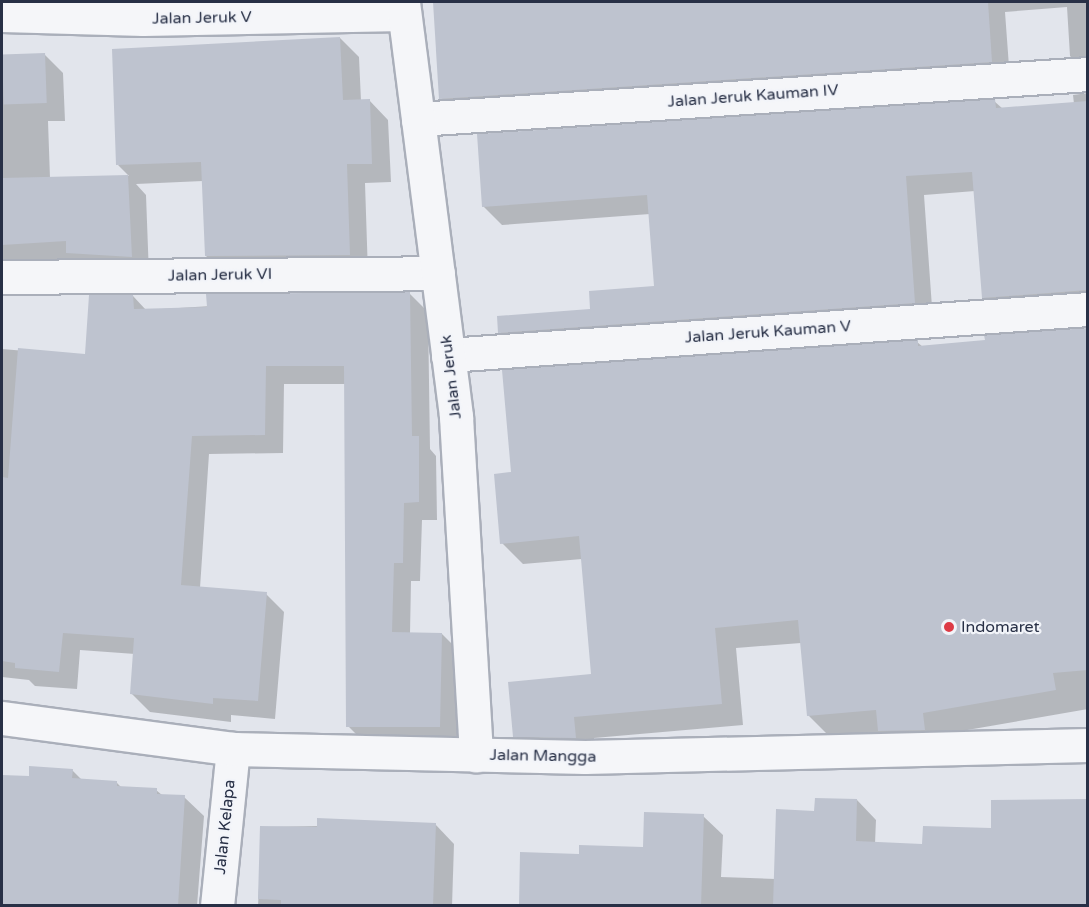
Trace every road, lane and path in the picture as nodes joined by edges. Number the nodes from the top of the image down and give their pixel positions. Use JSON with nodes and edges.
{"nodes":[{"id":1,"x":403,"y":8,"type":"edge"},
{"id":2,"x":2,"y":15,"type":"edge"},
{"id":3,"x":1088,"y":74,"type":"edge"},
{"id":4,"x":418,"y":118,"type":"junction"},
{"id":5,"x":438,"y":273,"type":"junction"},
{"id":6,"x":2,"y":277,"type":"edge"},
{"id":7,"x":1088,"y":309,"type":"edge"},
{"id":8,"x":448,"y":355,"type":"junction"},
{"id":9,"x":2,"y":718,"type":"edge"},
{"id":10,"x":1088,"y":745,"type":"edge"},
{"id":11,"x":233,"y":749,"type":"junction"},
{"id":12,"x":476,"y":755,"type":"junction"},
{"id":13,"x":217,"y":906,"type":"edge"}],
"edges":[{"from":1,"to":2,"type":"street","name":"Jalan Jeruk V"},
{"from":1,"to":4,"type":"street","name":"Jalan Jeruk"},
{"from":3,"to":4,"type":"street","name":"Jalan Jeruk Kauman IV"},
{"from":4,"to":5,"type":"street","name":"Jalan Jeruk"},
{"from":5,"to":6,"type":"street","name":"Jalan Jeruk VI"},
{"from":5,"to":8,"type":"street","name":"Jalan Jeruk"},
{"from":7,"to":8,"type":"street","name":"Jalan Jeruk Kauman V"},
{"from":8,"to":12,"type":"street","name":"Jalan Jeruk"},
{"from":9,"to":11,"type":"street","name":"Jalan Mangga"},
{"from":10,"to":12,"type":"street","name":"Jalan Mangga"},
{"from":11,"to":12,"type":"street","name":"Jalan Mangga"},
{"from":11,"to":13,"type":"street","name":"Jalan Kelapa"}]}
